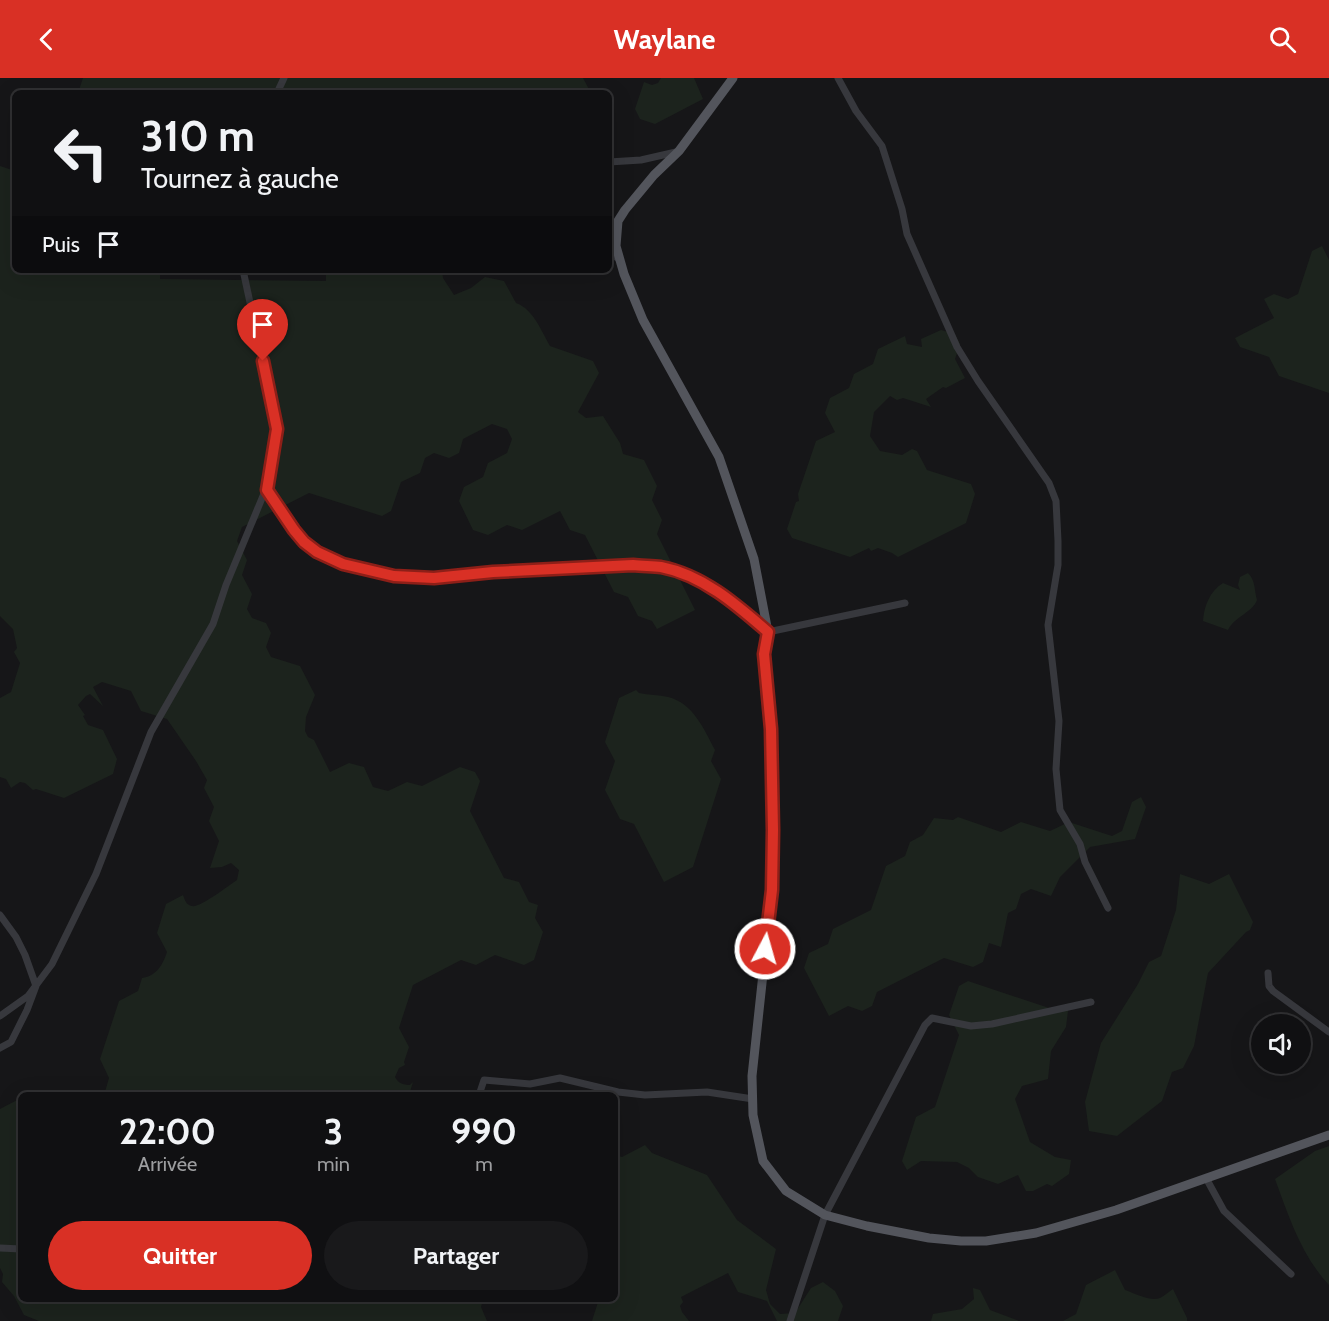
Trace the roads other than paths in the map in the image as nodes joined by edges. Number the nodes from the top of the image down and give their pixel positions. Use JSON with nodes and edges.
{"nodes":[{"id":1,"x":734,"y":78,"type":"edge"},
{"id":2,"x":838,"y":78,"type":"edge"},
{"id":3,"x":679,"y":151,"type":"junction"},
{"id":4,"x":612,"y":162,"type":"edge"},
{"id":5,"x":612,"y":254,"type":"edge"},
{"id":6,"x":620,"y":260,"type":"junction"},
{"id":7,"x":244,"y":273,"type":"edge"},
{"id":8,"x":267,"y":490,"type":"junction"},
{"id":9,"x":905,"y":603,"type":"dead end"},
{"id":10,"x":768,"y":632,"type":"junction"},
{"id":11,"x":1108,"y":908,"type":"dead end"},
{"id":12,"x":0,"y":915,"type":"edge"},
{"id":13,"x":1268,"y":973,"type":"dead end"},
{"id":14,"x":36,"y":986,"type":"junction"},
{"id":15,"x":1091,"y":1002,"type":"dead end"},
{"id":16,"x":0,"y":1016,"type":"edge"},
{"id":17,"x":1329,"y":1032,"type":"edge"},
{"id":18,"x":0,"y":1048,"type":"edge"},
{"id":19,"x":480,"y":1092,"type":"edge"},
{"id":20,"x":618,"y":1092,"type":"edge"},
{"id":21,"x":618,"y":1092,"type":"edge"},
{"id":22,"x":753,"y":1099,"type":"junction"},
{"id":23,"x":1329,"y":1135,"type":"edge"},
{"id":24,"x":1206,"y":1178,"type":"junction"},
{"id":25,"x":825,"y":1215,"type":"junction"},
{"id":26,"x":0,"y":1248,"type":"edge"},
{"id":27,"x":18,"y":1249,"type":"edge"},
{"id":28,"x":1292,"y":1274,"type":"dead end"},
{"id":29,"x":790,"y":1321,"type":"edge"}],
"edges":[{"from":1,"to":3,"type":"main road"},
{"from":2,"to":11,"type":"street"},
{"from":3,"to":4,"type":"street"},
{"from":3,"to":6,"type":"main road"},
{"from":5,"to":6,"type":"street"},
{"from":6,"to":10,"type":"main road"},
{"from":7,"to":8,"type":"street"},
{"from":8,"to":10,"type":"street"},
{"from":8,"to":14,"type":"street"},
{"from":9,"to":10,"type":"street"},
{"from":10,"to":22,"type":"main road"},
{"from":12,"to":14,"type":"street"},
{"from":13,"to":17,"type":"street"},
{"from":14,"to":16,"type":"street"},
{"from":14,"to":18,"type":"street"},
{"from":15,"to":25,"type":"street"},
{"from":19,"to":20,"type":"street"},
{"from":21,"to":22,"type":"street"},
{"from":22,"to":25,"type":"main road"},
{"from":23,"to":24,"type":"main road"},
{"from":24,"to":25,"type":"main road"},
{"from":24,"to":28,"type":"street"},
{"from":25,"to":29,"type":"street"},
{"from":26,"to":27,"type":"street"}]}
